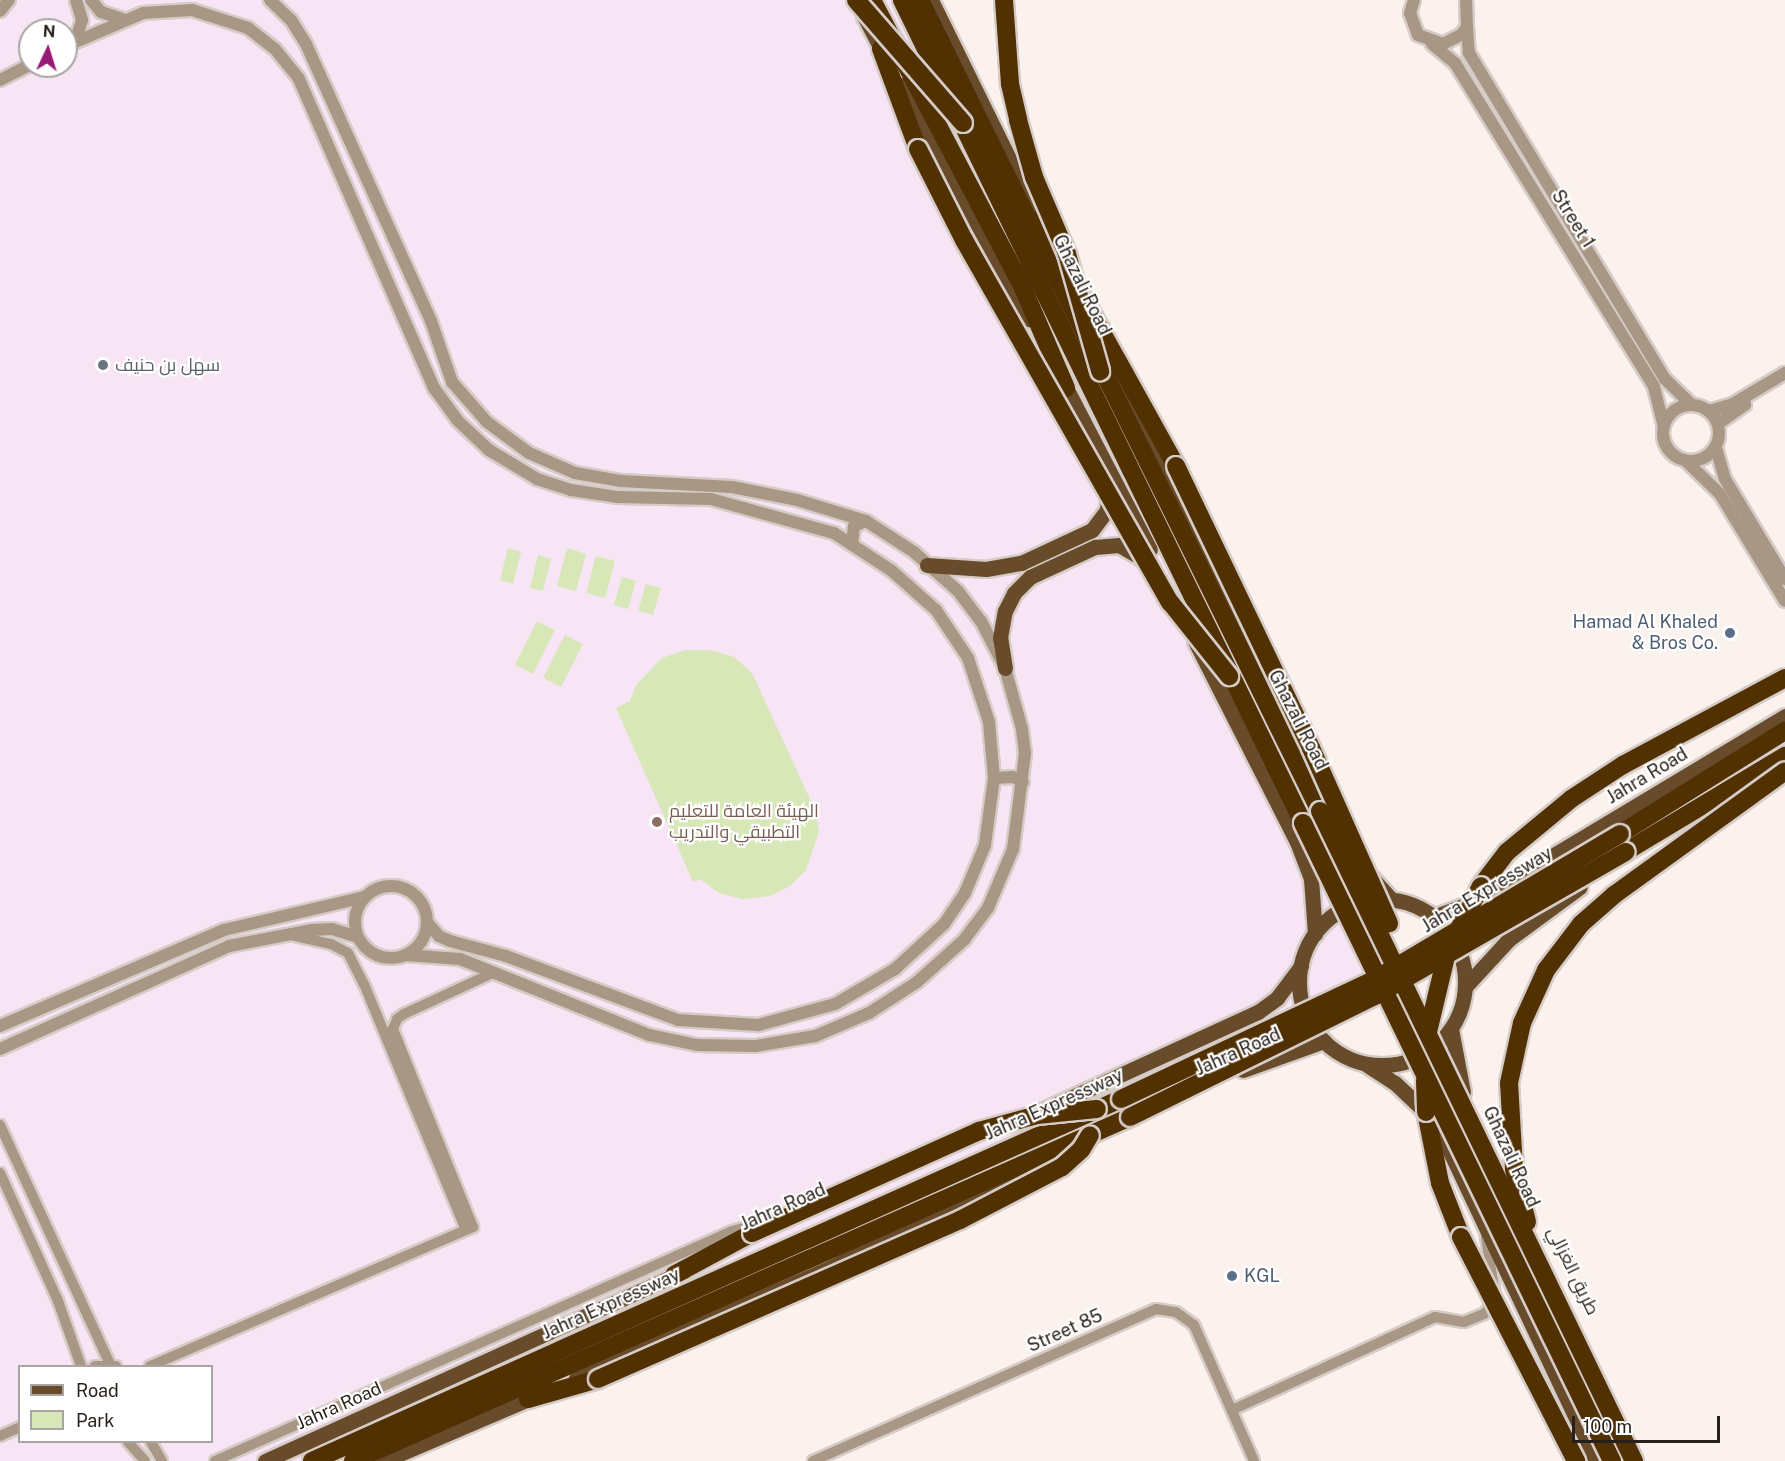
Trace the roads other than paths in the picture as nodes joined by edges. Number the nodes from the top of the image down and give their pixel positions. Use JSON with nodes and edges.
{"nodes":[{"id":1,"x":9,"y":0,"type":"edge"},
{"id":2,"x":76,"y":0,"type":"edge"},
{"id":3,"x":91,"y":0,"type":"edge"},
{"id":4,"x":270,"y":0,"type":"edge"},
{"id":5,"x":856,"y":0,"type":"edge"},
{"id":6,"x":872,"y":0,"type":"edge"},
{"id":7,"x":902,"y":0,"type":"edge"},
{"id":8,"x":920,"y":0,"type":"edge"},
{"id":9,"x":931,"y":0,"type":"edge"},
{"id":10,"x":1004,"y":0,"type":"edge"},
{"id":11,"x":1414,"y":0,"type":"edge"},
{"id":12,"x":1466,"y":0,"type":"edge"},
{"id":13,"x":0,"y":11,"type":"edge"},
{"id":14,"x":123,"y":19,"type":"junction"},
{"id":15,"x":78,"y":27,"type":"edge"},
{"id":16,"x":1467,"y":27,"type":"junction"},
{"id":17,"x":78,"y":40,"type":"edge"},
{"id":18,"x":1432,"y":44,"type":"junction"},
{"id":19,"x":881,"y":49,"type":"junction"},
{"id":20,"x":18,"y":71,"type":"edge"},
{"id":21,"x":0,"y":80,"type":"edge"},
{"id":22,"x":963,"y":123,"type":"junction"},
{"id":23,"x":1039,"y":220,"type":"junction"},
{"id":24,"x":1100,"y":371,"type":"junction"},
{"id":25,"x":1785,"y":373,"type":"edge"},
{"id":26,"x":1785,"y":381,"type":"edge"},
{"id":27,"x":1066,"y":388,"type":"junction"},
{"id":28,"x":1691,"y":404,"type":"junction"},
{"id":29,"x":1709,"y":411,"type":"junction"},
{"id":30,"x":1719,"y":423,"type":"junction"},
{"id":31,"x":1664,"y":424,"type":"junction"},
{"id":32,"x":1716,"y":448,"type":"junction"},
{"id":33,"x":1104,"y":457,"type":"junction"},
{"id":34,"x":1686,"y":461,"type":"junction"},
{"id":35,"x":797,"y":500,"type":"junction"},
{"id":36,"x":785,"y":517,"type":"junction"},
{"id":37,"x":866,"y":521,"type":"junction"},
{"id":38,"x":852,"y":545,"type":"junction"},
{"id":39,"x":927,"y":565,"type":"junction"},
{"id":40,"x":1162,"y":576,"type":"junction"},
{"id":41,"x":1785,"y":579,"type":"edge"},
{"id":42,"x":1785,"y":601,"type":"edge"},
{"id":43,"x":1005,"y":668,"type":"junction"},
{"id":44,"x":1229,"y":676,"type":"junction"},
{"id":45,"x":1785,"y":678,"type":"edge"},
{"id":46,"x":1785,"y":716,"type":"edge"},
{"id":47,"x":1785,"y":731,"type":"edge"},
{"id":48,"x":1785,"y":756,"type":"edge"},
{"id":49,"x":1785,"y":766,"type":"edge"},
{"id":50,"x":1785,"y":771,"type":"edge"},
{"id":51,"x":994,"y":778,"type":"junction"},
{"id":52,"x":1023,"y":782,"type":"junction"},
{"id":53,"x":365,"y":897,"type":"junction"},
{"id":54,"x":1392,"y":900,"type":"junction"},
{"id":55,"x":1433,"y":917,"type":"junction"},
{"id":56,"x":427,"y":922,"type":"junction"},
{"id":57,"x":224,"y":930,"type":"junction"},
{"id":58,"x":282,"y":933,"type":"junction"},
{"id":59,"x":1315,"y":934,"type":"junction"},
{"id":60,"x":358,"y":937,"type":"junction"},
{"id":61,"x":190,"y":943,"type":"junction"},
{"id":62,"x":230,"y":946,"type":"junction"},
{"id":63,"x":405,"y":955,"type":"junction"},
{"id":64,"x":197,"y":960,"type":"junction"},
{"id":65,"x":901,"y":964,"type":"junction"},
{"id":66,"x":1301,"y":966,"type":"junction"},
{"id":67,"x":495,"y":972,"type":"junction"},
{"id":68,"x":915,"y":984,"type":"junction"},
{"id":69,"x":1465,"y":987,"type":"junction"},
{"id":70,"x":1425,"y":1023,"type":"junction"},
{"id":71,"x":0,"y":1026,"type":"edge"},
{"id":72,"x":1450,"y":1029,"type":"junction"},
{"id":73,"x":1324,"y":1041,"type":"junction"},
{"id":74,"x":0,"y":1049,"type":"edge"},
{"id":75,"x":1363,"y":1063,"type":"junction"},
{"id":76,"x":1097,"y":1109,"type":"junction"},
{"id":77,"x":0,"y":1125,"type":"edge"},
{"id":78,"x":1090,"y":1136,"type":"junction"},
{"id":79,"x":0,"y":1173,"type":"edge"},
{"id":80,"x":803,"y":1220,"type":"junction"},
{"id":81,"x":470,"y":1229,"type":"junction"},
{"id":82,"x":1486,"y":1234,"type":"junction"},
{"id":83,"x":1538,"y":1261,"type":"junction"},
{"id":84,"x":674,"y":1275,"type":"junction"},
{"id":85,"x":81,"y":1365,"type":"edge"},
{"id":86,"x":113,"y":1365,"type":"edge"},
{"id":87,"x":152,"y":1365,"type":"edge"},
{"id":88,"x":528,"y":1399,"type":"junction"},
{"id":89,"x":1232,"y":1410,"type":"junction"},
{"id":90,"x":18,"y":1428,"type":"edge"},
{"id":91,"x":0,"y":1436,"type":"edge"},
{"id":92,"x":129,"y":1443,"type":"edge"},
{"id":93,"x":152,"y":1443,"type":"edge"},
{"id":94,"x":839,"y":1456,"type":"edge"},
{"id":95,"x":145,"y":1461,"type":"edge"},
{"id":96,"x":162,"y":1461,"type":"edge"},
{"id":97,"x":215,"y":1461,"type":"edge"},
{"id":98,"x":265,"y":1461,"type":"edge"},
{"id":99,"x":312,"y":1461,"type":"edge"},
{"id":100,"x":353,"y":1461,"type":"edge"},
{"id":101,"x":383,"y":1461,"type":"edge"},
{"id":102,"x":813,"y":1461,"type":"edge"},
{"id":103,"x":1254,"y":1461,"type":"edge"},
{"id":104,"x":1576,"y":1461,"type":"edge"},
{"id":105,"x":1596,"y":1461,"type":"edge"},
{"id":106,"x":1612,"y":1461,"type":"edge"},
{"id":107,"x":1634,"y":1461,"type":"edge"},
{"id":108,"x":1644,"y":1461,"type":"edge"}],
"edges":[{"from":1,"to":13,"type":"street"},
{"from":2,"to":15,"type":"street"},
{"from":3,"to":14,"type":"street"},
{"from":4,"to":35,"type":"street"},
{"from":5,"to":19,"type":"main road"},
{"from":5,"to":22,"type":"highway","bridge":true},
{"from":6,"to":27,"type":"highway"},
{"from":7,"to":22,"type":"highway","name":"Ghazali Road","bridge":true},
{"from":8,"to":24,"type":"highway","name":"Ghazali Road","bridge":true},
{"from":9,"to":23,"type":"main road","name":"Ghazali Road"},
{"from":10,"to":24,"type":"highway","bridge":true},
{"from":11,"to":18,"type":"street","name":"Street 1"},
{"from":12,"to":16,"type":"street","name":"Street 1"},
{"from":14,"to":17,"type":"street"},
{"from":14,"to":36,"type":"street"},
{"from":16,"to":18,"type":"street"},
{"from":16,"to":28,"type":"street","name":"Street 1"},
{"from":18,"to":31,"type":"street","name":"Street 1"},
{"from":19,"to":27,"type":"main road"},
{"from":19,"to":44,"type":"highway","bridge":true},
{"from":20,"to":21,"type":"street"},
{"from":22,"to":44,"type":"highway","name":"Ghazali Road","bridge":true},
{"from":23,"to":54,"type":"main road","name":"Ghazali Road"},
{"from":23,"to":70,"type":"highway","bridge":true},
{"from":24,"to":70,"type":"highway","name":"Ghazali Road","bridge":true},
{"from":25,"to":29,"type":"street"},
{"from":26,"to":30,"type":"street"},
{"from":27,"to":33,"type":"main road"},
{"from":28,"to":29,"type":"street"},
{"from":28,"to":31,"type":"street"},
{"from":29,"to":30,"type":"street"},
{"from":30,"to":32,"type":"street"},
{"from":31,"to":34,"type":"street"},
{"from":32,"to":34,"type":"street"},
{"from":32,"to":41,"type":"street"},
{"from":33,"to":39,"type":"main road"},
{"from":33,"to":40,"type":"main road"},
{"from":34,"to":42,"type":"street"},
{"from":35,"to":36,"type":"street"},
{"from":35,"to":37,"type":"street"},
{"from":36,"to":38,"type":"street"},
{"from":37,"to":38,"type":"street"},
{"from":37,"to":39,"type":"street"},
{"from":38,"to":51,"type":"street"},
{"from":39,"to":43,"type":"street"},
{"from":40,"to":43,"type":"main road"},
{"from":40,"to":59,"type":"main road"},
{"from":43,"to":52,"type":"street"},
{"from":44,"to":106,"type":"highway","name":"Ghazali Road","bridge":true},
{"from":45,"to":104,"type":"highway","bridge":true},
{"from":46,"to":55,"type":"main road","name":"Jahra Road"},
{"from":47,"to":76,"type":"highway","name":"Jahra Expressway","bridge":true},
{"from":48,"to":78,"type":"highway","name":"Jahra Expressway","bridge":true},
{"from":49,"to":69,"type":"main road"},
{"from":50,"to":83,"type":"highway","bridge":true},
{"from":51,"to":52,"type":"street"},
{"from":51,"to":65,"type":"street"},
{"from":52,"to":68,"type":"street"},
{"from":53,"to":56,"type":"street"},
{"from":53,"to":57,"type":"street"},
{"from":53,"to":60,"type":"street"},
{"from":54,"to":55,"type":"main road"},
{"from":54,"to":59,"type":"main road"},
{"from":55,"to":69,"type":"main road"},
{"from":56,"to":63,"type":"street"},
{"from":56,"to":65,"type":"street"},
{"from":57,"to":61,"type":"street"},
{"from":57,"to":62,"type":"street"},
{"from":58,"to":60,"type":"street"},
{"from":58,"to":62,"type":"street"},
{"from":58,"to":81,"type":"street"},
{"from":59,"to":66,"type":"main road"},
{"from":60,"to":63,"type":"street"},
{"from":61,"to":64,"type":"street"},
{"from":61,"to":71,"type":"street"},
{"from":62,"to":64,"type":"street"},
{"from":63,"to":67,"type":"street"},
{"from":64,"to":74,"type":"street"},
{"from":65,"to":68,"type":"street"},
{"from":66,"to":73,"type":"main road"},
{"from":66,"to":80,"type":"main road","name":"Jahra Road"},
{"from":67,"to":68,"type":"street"},
{"from":67,"to":81,"type":"street"},
{"from":69,"to":72,"type":"main road"},
{"from":70,"to":83,"type":"highway","name":"Ghazali Road","bridge":true},
{"from":72,"to":75,"type":"main road"},
{"from":72,"to":108,"type":"main road","name":"طريق الغزالي"},
{"from":73,"to":75,"type":"main road"},
{"from":73,"to":88,"type":"main road","name":"Jahra Road"},
{"from":75,"to":82,"type":"main road"},
{"from":76,"to":84,"type":"highway","bridge":true},
{"from":76,"to":99,"type":"highway","name":"Jahra Expressway"},
{"from":77,"to":86,"type":"street"},
{"from":78,"to":88,"type":"highway","bridge":true},
{"from":78,"to":100,"type":"highway","name":"Jahra Expressway"},
{"from":79,"to":85,"type":"street"},
{"from":80,"to":84,"type":"main road","name":"Jahra Road"},
{"from":80,"to":97,"type":"street"},
{"from":81,"to":87,"type":"street"},
{"from":82,"to":89,"type":"street"},
{"from":82,"to":105,"type":"main road"},
{"from":83,"to":107,"type":"highway","name":"Ghazali Road","bridge":true},
{"from":84,"to":98,"type":"main road","name":"Jahra Road"},
{"from":88,"to":101,"type":"main road","name":"Jahra Road"},
{"from":89,"to":94,"type":"street","name":"Street 85"},
{"from":89,"to":103,"type":"street","name":"Street 85"},
{"from":90,"to":91,"type":"street"},
{"from":92,"to":95,"type":"street"},
{"from":93,"to":96,"type":"street"},
{"from":94,"to":102,"type":"street","name":"Street 85"}]}
